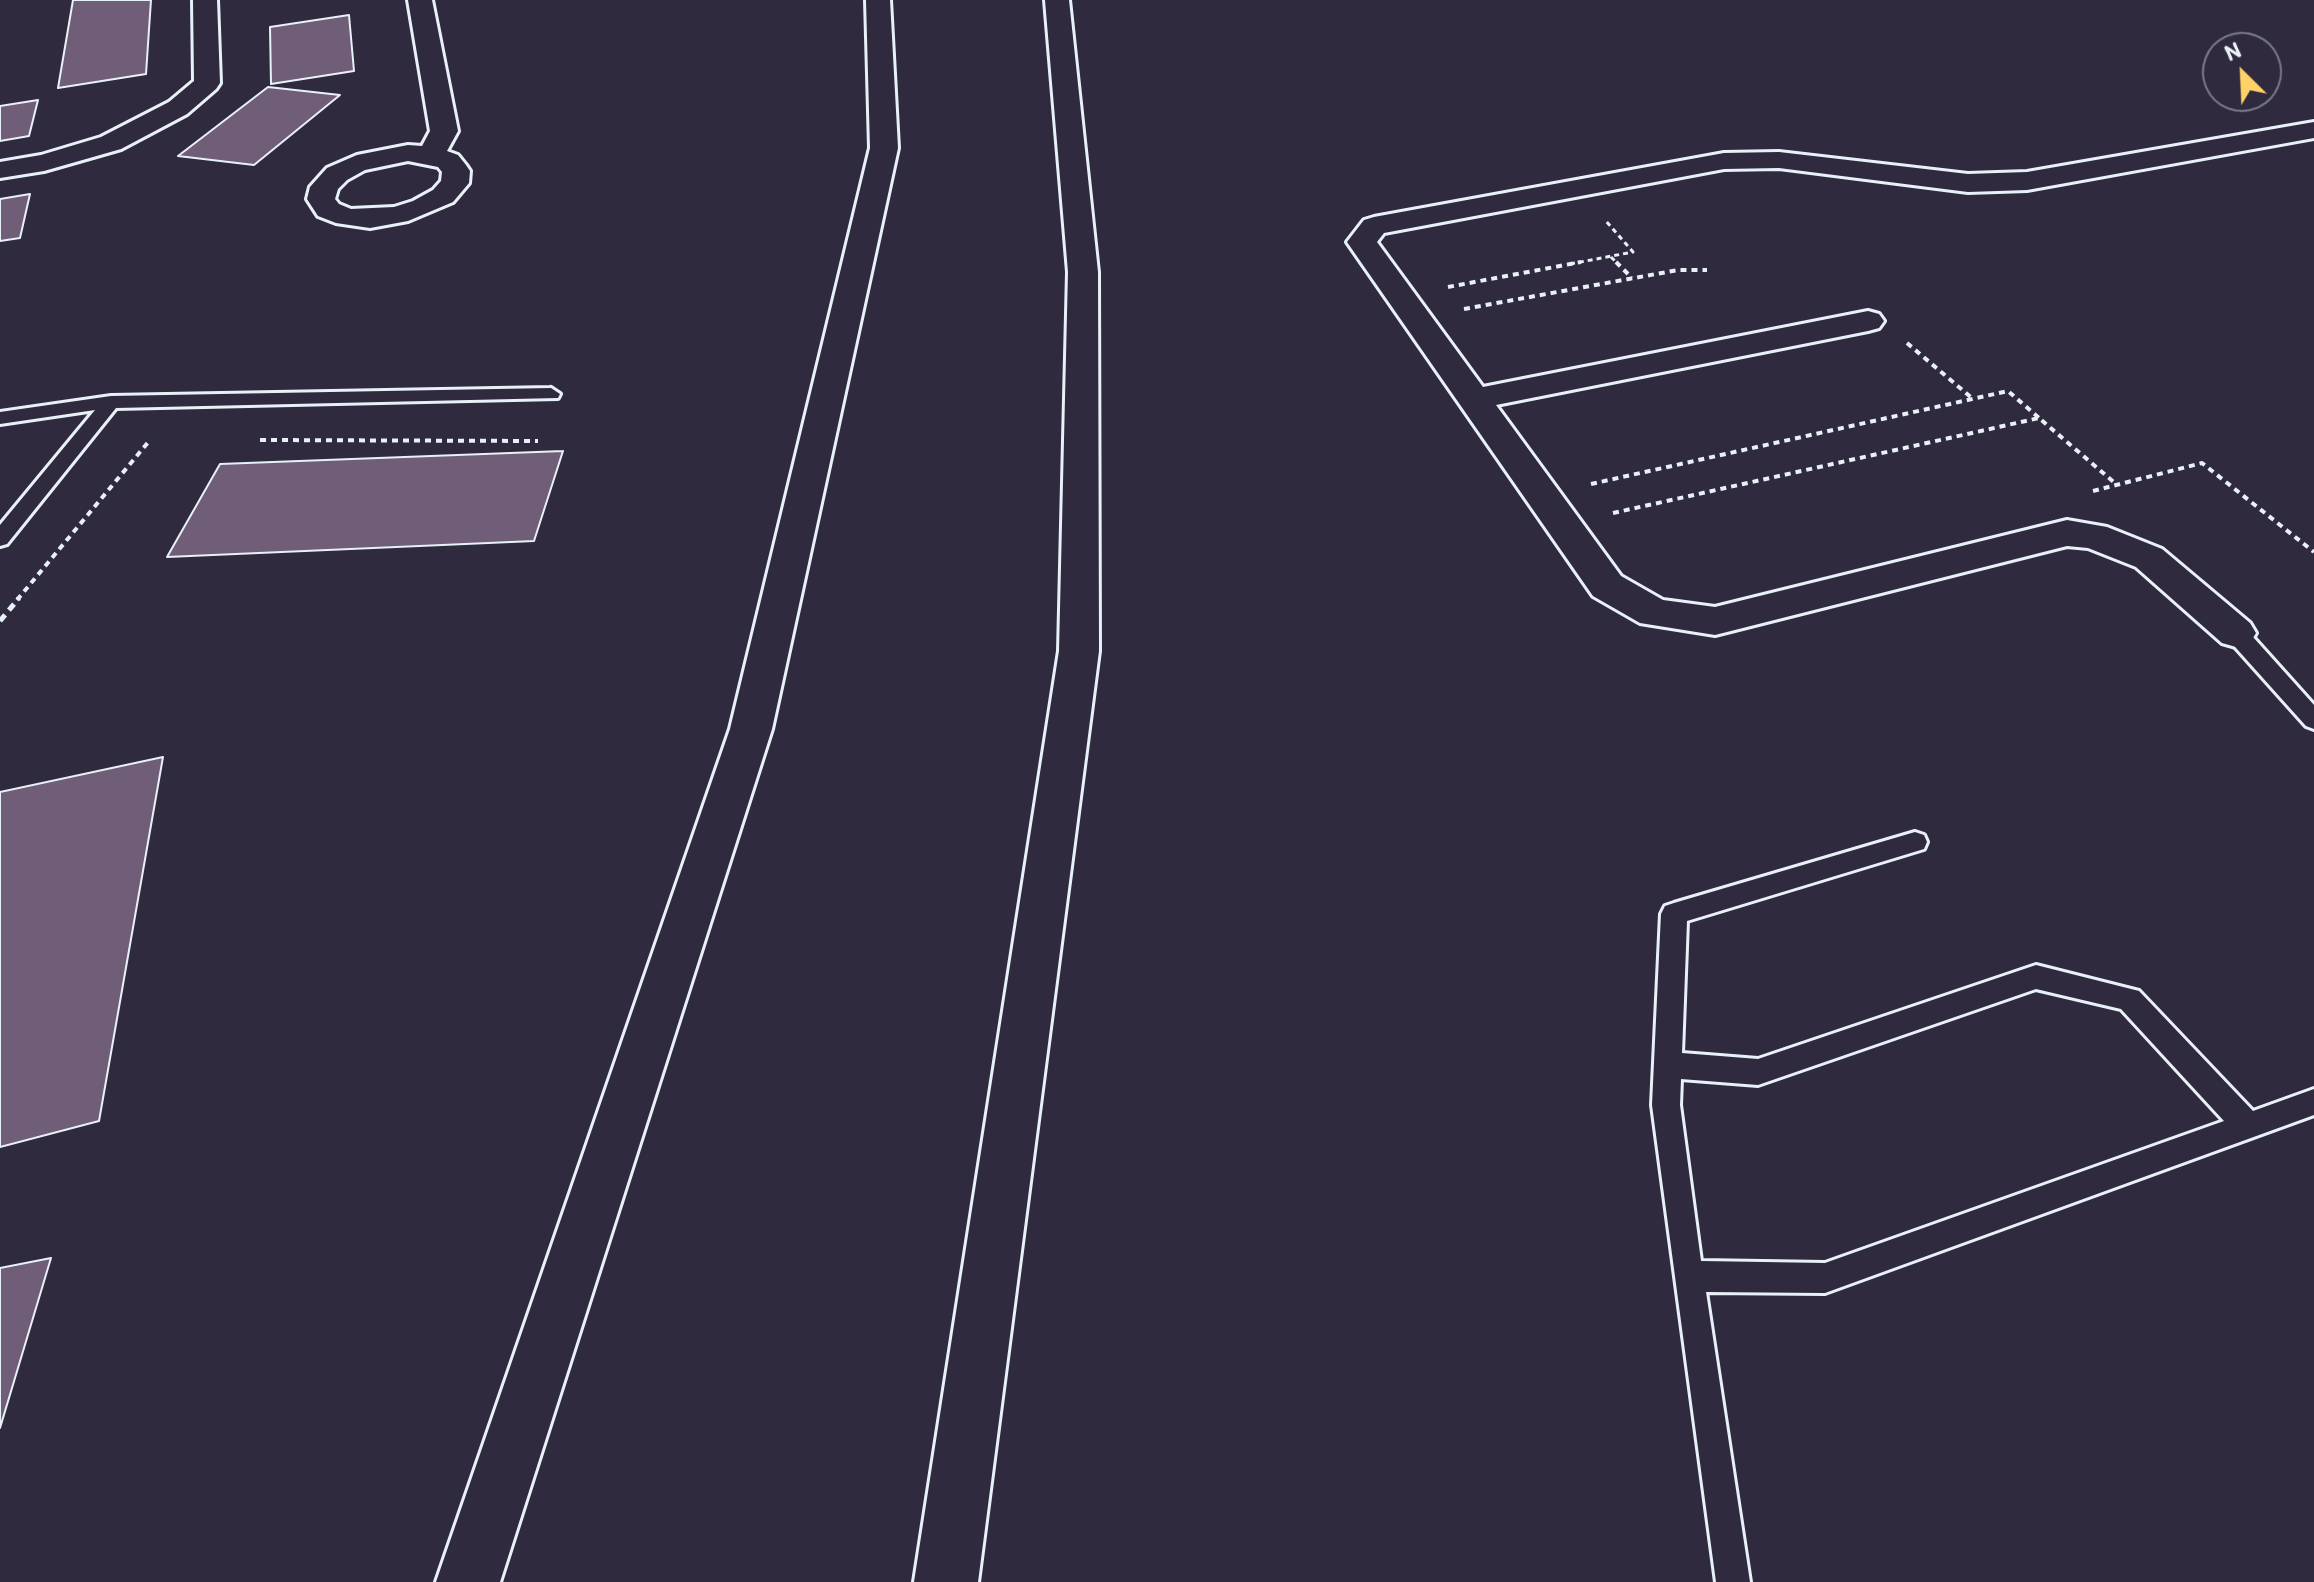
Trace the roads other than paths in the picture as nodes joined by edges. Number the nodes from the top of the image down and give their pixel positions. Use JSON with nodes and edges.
{"nodes":[{"id":1,"x":205,"y":0,"type":"edge"},
{"id":2,"x":420,"y":0,"type":"edge"},
{"id":3,"x":878,"y":0,"type":"edge"},
{"id":4,"x":1057,"y":0,"type":"edge"},
{"id":5,"x":2314,"y":130,"type":"edge"},
{"id":6,"x":431,"y":155,"type":"dead end"},
{"id":7,"x":0,"y":170,"type":"edge"},
{"id":8,"x":1868,"y":321,"type":"dead end"},
{"id":9,"x":551,"y":394,"type":"dead end"},
{"id":10,"x":1474,"y":399,"type":"junction"},
{"id":11,"x":111,"y":402,"type":"junction"},
{"id":12,"x":0,"y":418,"type":"edge"},
{"id":13,"x":0,"y":539,"type":"edge"},
{"id":14,"x":2236,"y":633,"type":"joint"},
{"id":15,"x":2314,"y":720,"type":"edge"},
{"id":16,"x":1915,"y":842,"type":"dead end"},
{"id":17,"x":1667,"y":1065,"type":"junction"},
{"id":18,"x":2314,"y":1102,"type":"edge"},
{"id":19,"x":2248,"y":1126,"type":"junction"},
{"id":20,"x":1688,"y":1276,"type":"junction"},
{"id":21,"x":468,"y":1582,"type":"edge"},
{"id":22,"x":946,"y":1582,"type":"edge"},
{"id":23,"x":1733,"y":1582,"type":"edge"}],
"edges":[{"from":1,"to":7,"type":"main road"},
{"from":2,"to":6,"type":"main road"},
{"from":3,"to":21,"type":"main road"},
{"from":4,"to":22,"type":"main road"},
{"from":5,"to":10,"type":"main road"},
{"from":8,"to":10,"type":"main road"},
{"from":9,"to":11,"type":"lane"},
{"from":10,"to":14,"type":"main road"},
{"from":11,"to":12,"type":"lane"},
{"from":11,"to":13,"type":"lane"},
{"from":14,"to":15,"type":"lane"},
{"from":16,"to":17,"type":"lane"},
{"from":17,"to":19,"type":"lane"},
{"from":17,"to":20,"type":"lane"},
{"from":18,"to":19,"type":"lane"},
{"from":19,"to":20,"type":"lane"},
{"from":20,"to":23,"type":"lane"}]}
